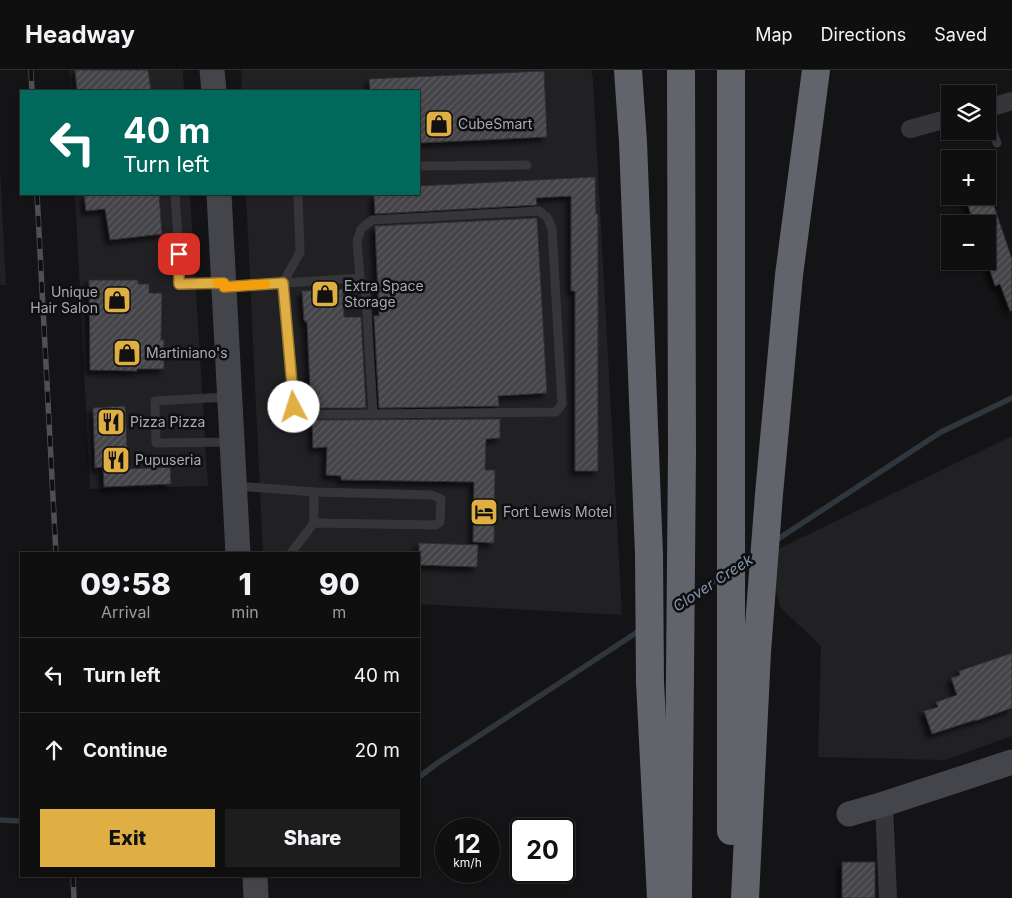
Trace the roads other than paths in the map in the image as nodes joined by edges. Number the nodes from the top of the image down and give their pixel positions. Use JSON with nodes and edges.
{"nodes":[{"id":1,"x":212,"y":70,"type":"edge"},
{"id":2,"x":628,"y":70,"type":"edge"},
{"id":3,"x":681,"y":70,"type":"edge"},
{"id":4,"x":731,"y":70,"type":"edge"},
{"id":5,"x":816,"y":70,"type":"edge"},
{"id":6,"x":214,"y":90,"type":"edge"},
{"id":7,"x":1012,"y":101,"type":"edge"},
{"id":8,"x":996,"y":106,"type":"edge"},
{"id":9,"x":941,"y":121,"type":"edge"},
{"id":10,"x":910,"y":130,"type":"dead end"},
{"id":11,"x":996,"y":140,"type":"edge"},
{"id":12,"x":997,"y":143,"type":"dead end"},
{"id":13,"x":527,"y":165,"type":"dead end"},
{"id":14,"x":420,"y":166,"type":"edge"},
{"id":15,"x":219,"y":195,"type":"edge"},
{"id":16,"x":298,"y":195,"type":"edge"},
{"id":17,"x":175,"y":196,"type":"edge"},
{"id":18,"x":360,"y":278,"type":"junction"},
{"id":19,"x":283,"y":283,"type":"junction"},
{"id":20,"x":224,"y":285,"type":"junction"},
{"id":21,"x":230,"y":397,"type":"junction"},
{"id":22,"x":373,"y":414,"type":"junction"},
{"id":23,"x":232,"y":442,"type":"junction"},
{"id":24,"x":234,"y":486,"type":"junction"},
{"id":25,"x":314,"y":492,"type":"junction"},
{"id":26,"x":314,"y":523,"type":"junction"},
{"id":27,"x":238,"y":552,"type":"edge"},
{"id":28,"x":292,"y":552,"type":"edge"},
{"id":29,"x":1012,"y":762,"type":"edge"},
{"id":30,"x":884,"y":804,"type":"junction"},
{"id":31,"x":849,"y":814,"type":"dead end"},
{"id":32,"x":255,"y":877,"type":"edge"},
{"id":33,"x":256,"y":898,"type":"edge"},
{"id":34,"x":661,"y":898,"type":"edge"},
{"id":35,"x":678,"y":898,"type":"edge"},
{"id":36,"x":731,"y":898,"type":"edge"},
{"id":37,"x":745,"y":898,"type":"edge"},
{"id":38,"x":888,"y":898,"type":"edge"}],
"edges":[{"from":1,"to":6,"type":"street"},
{"from":2,"to":34,"type":"highway"},
{"from":3,"to":35,"type":"highway"},
{"from":4,"to":36,"type":"highway"},
{"from":5,"to":37,"type":"highway"},
{"from":7,"to":8,"type":"street"},
{"from":9,"to":10,"type":"street"},
{"from":11,"to":12,"type":"lane"},
{"from":13,"to":14,"type":"lane"},
{"from":15,"to":20,"type":"street"},
{"from":16,"to":19,"type":"lane"},
{"from":17,"to":20,"type":"lane"},
{"from":18,"to":19,"type":"lane"},
{"from":18,"to":22,"type":"lane"},
{"from":18,"to":22,"type":"lane"},
{"from":19,"to":20,"type":"lane"},
{"from":19,"to":22,"type":"lane"},
{"from":20,"to":21,"type":"street"},
{"from":21,"to":23,"type":"street"},
{"from":21,"to":23,"type":"lane"},
{"from":23,"to":24,"type":"street"},
{"from":24,"to":25,"type":"lane"},
{"from":24,"to":27,"type":"street"},
{"from":25,"to":26,"type":"lane"},
{"from":25,"to":26,"type":"lane"},
{"from":26,"to":28,"type":"lane"},
{"from":29,"to":30,"type":"street"},
{"from":30,"to":31,"type":"street"},
{"from":30,"to":38,"type":"street"},
{"from":32,"to":33,"type":"street"}]}
